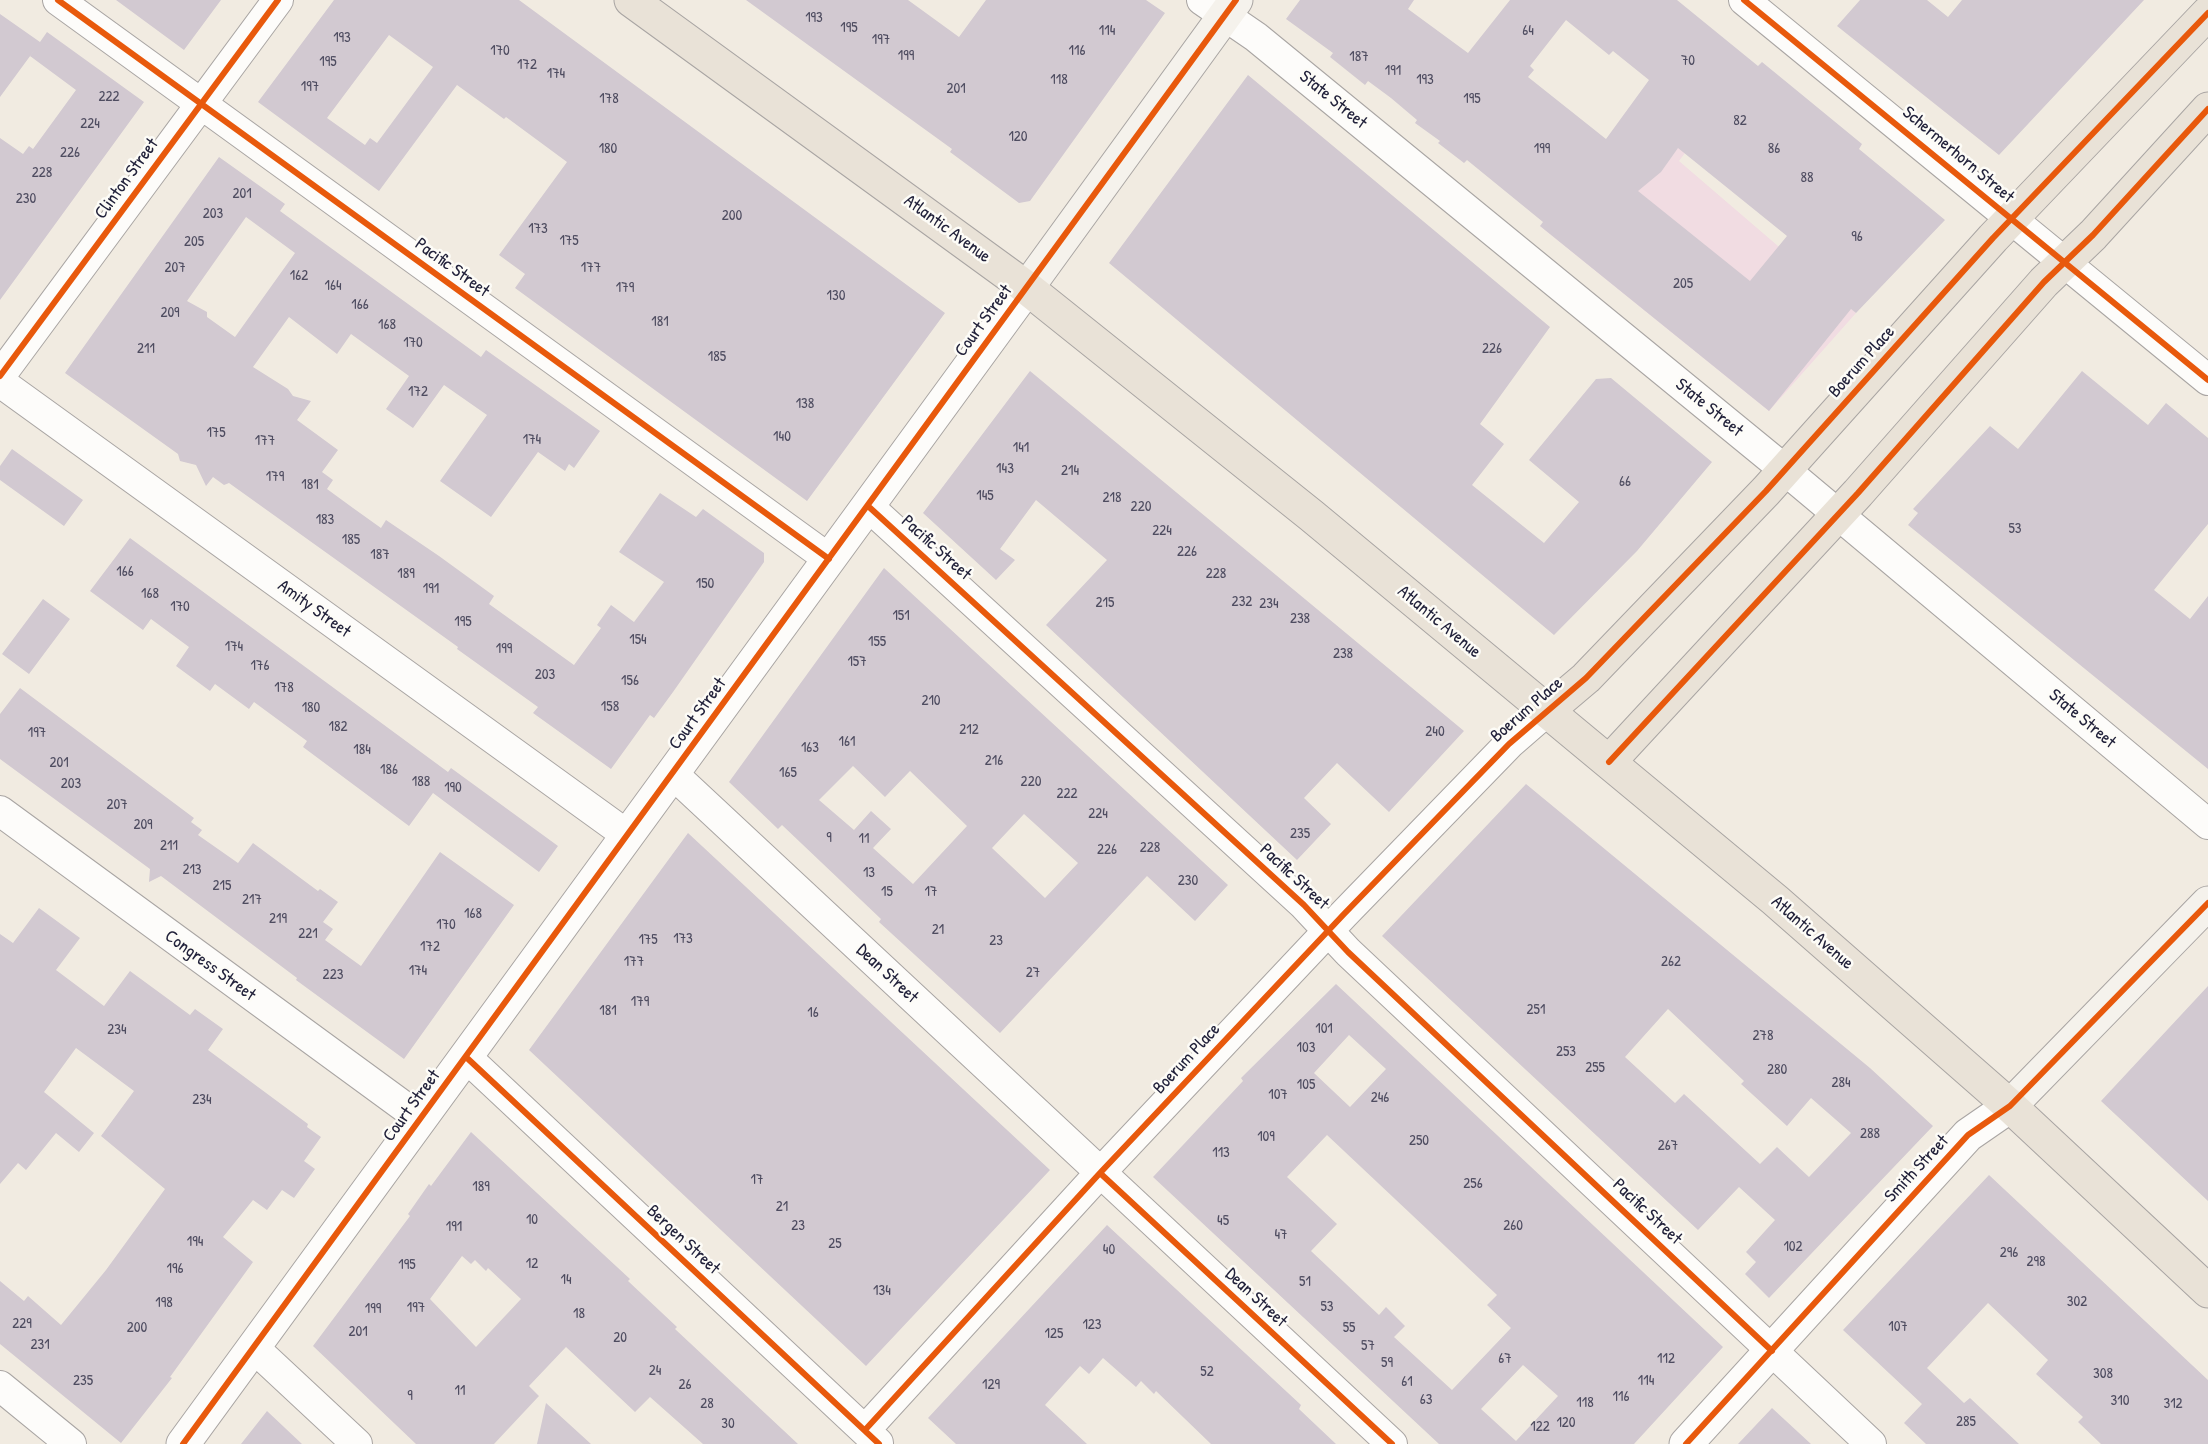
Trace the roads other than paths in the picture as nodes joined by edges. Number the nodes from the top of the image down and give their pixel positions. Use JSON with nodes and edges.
{"nodes":[{"id":1,"x":57,"y":0,"type":"edge"},
{"id":2,"x":278,"y":0,"type":"edge"},
{"id":3,"x":631,"y":0,"type":"edge"},
{"id":4,"x":1744,"y":0,"type":"edge"},
{"id":5,"x":1221,"y":5,"type":"edge"},
{"id":6,"x":2208,"y":13,"type":"edge"},
{"id":7,"x":201,"y":105,"type":"junction"},
{"id":8,"x":2208,"y":109,"type":"edge"},
{"id":9,"x":2011,"y":219,"type":"junction"},
{"id":10,"x":2066,"y":261,"type":"junction"},
{"id":11,"x":1026,"y":288,"type":"junction"},
{"id":12,"x":0,"y":376,"type":"edge"},
{"id":13,"x":2208,"y":380,"type":"edge"},
{"id":14,"x":0,"y":382,"type":"edge"},
{"id":15,"x":1785,"y":470,"type":"junction"},
{"id":16,"x":868,"y":506,"type":"junction"},
{"id":17,"x":1838,"y":514,"type":"junction"},
{"id":18,"x":829,"y":559,"type":"junction"},
{"id":19,"x":1547,"y":711,"type":"junction"},
{"id":20,"x":1609,"y":762,"type":"junction"},
{"id":21,"x":673,"y":774,"type":"junction"},
{"id":22,"x":0,"y":811,"type":"edge"},
{"id":23,"x":2208,"y":824,"type":"edge"},
{"id":24,"x":627,"y":836,"type":"junction"},
{"id":25,"x":2208,"y":903,"type":"edge"},
{"id":26,"x":1329,"y":931,"type":"junction"},
{"id":27,"x":466,"y":1057,"type":"junction"},
{"id":28,"x":2010,"y":1106,"type":"junction"},
{"id":29,"x":421,"y":1119,"type":"junction"},
{"id":30,"x":1100,"y":1173,"type":"junction"},
{"id":31,"x":2208,"y":1291,"type":"edge"},
{"id":32,"x":254,"y":1348,"type":"junction"},
{"id":33,"x":1772,"y":1351,"type":"junction"},
{"id":34,"x":0,"y":1386,"type":"edge"},
{"id":35,"x":872,"y":1437,"type":"edge"},
{"id":36,"x":71,"y":1444,"type":"edge"},
{"id":37,"x":183,"y":1444,"type":"edge"},
{"id":38,"x":357,"y":1444,"type":"edge"},
{"id":39,"x":1392,"y":1444,"type":"edge"},
{"id":40,"x":1686,"y":1444,"type":"edge"},
{"id":41,"x":1871,"y":1444,"type":"edge"}],
"edges":[{"from":1,"to":7,"type":"street","name":"Pacific Street"},
{"from":2,"to":7,"type":"street","name":"Clinton Street"},
{"from":3,"to":11,"type":"main road","name":"Atlantic Avenue"},
{"from":4,"to":9,"type":"street","name":"Schermerhorn Street"},
{"from":5,"to":11,"type":"main road","name":"Court Street"},
{"from":5,"to":15,"type":"street","name":"State Street"},
{"from":6,"to":9,"type":"main road","name":"Boerum Place"},
{"from":7,"to":12,"type":"street","name":"Clinton Street"},
{"from":7,"to":18,"type":"street","name":"Pacific Street"},
{"from":8,"to":10,"type":"main road"},
{"from":9,"to":10,"type":"street","name":"Schermerhorn Street"},
{"from":9,"to":15,"type":"main road","name":"Boerum Place"},
{"from":10,"to":13,"type":"street","name":"Schermerhorn Street"},
{"from":10,"to":17,"type":"main road"},
{"from":11,"to":16,"type":"street","name":"Court Street"},
{"from":11,"to":19,"type":"main road","name":"Atlantic Avenue"},
{"from":14,"to":24,"type":"street","name":"Amity Street"},
{"from":15,"to":17,"type":"street","name":"State Street"},
{"from":15,"to":19,"type":"main road","name":"Boerum Place"},
{"from":16,"to":18,"type":"street","name":"Court Street"},
{"from":16,"to":26,"type":"street","name":"Pacific Street"},
{"from":17,"to":20,"type":"main road"},
{"from":17,"to":23,"type":"street","name":"State Street"},
{"from":18,"to":21,"type":"street","name":"Court Street"},
{"from":19,"to":20,"type":"main road","name":"Atlantic Avenue"},
{"from":19,"to":26,"type":"street","name":"Boerum Place"},
{"from":20,"to":28,"type":"main road","name":"Atlantic Avenue"},
{"from":21,"to":24,"type":"street","name":"Court Street"},
{"from":21,"to":30,"type":"street","name":"Dean Street"},
{"from":22,"to":29,"type":"street","name":"Congress Street"},
{"from":24,"to":27,"type":"street","name":"Court Street"},
{"from":25,"to":28,"type":"main road","name":"Smith Street"},
{"from":26,"to":30,"type":"street","name":"Boerum Place"},
{"from":26,"to":33,"type":"street","name":"Pacific Street"},
{"from":27,"to":29,"type":"street","name":"Court Street"},
{"from":27,"to":35,"type":"street","name":"Bergen Street"},
{"from":28,"to":31,"type":"main road","name":"Atlantic Avenue"},
{"from":28,"to":33,"type":"street","name":"Smith Street"},
{"from":29,"to":32,"type":"street","name":"Court Street"},
{"from":30,"to":35,"type":"street","name":"Boerum Place"},
{"from":30,"to":39,"type":"street","name":"Dean Street"},
{"from":32,"to":37,"type":"street","name":"Court Street"},
{"from":32,"to":38,"type":"street"},
{"from":33,"to":40,"type":"street","name":"Smith Street"},
{"from":33,"to":41,"type":"street","name":"Pacific Street"},
{"from":34,"to":36,"type":"street"}]}
